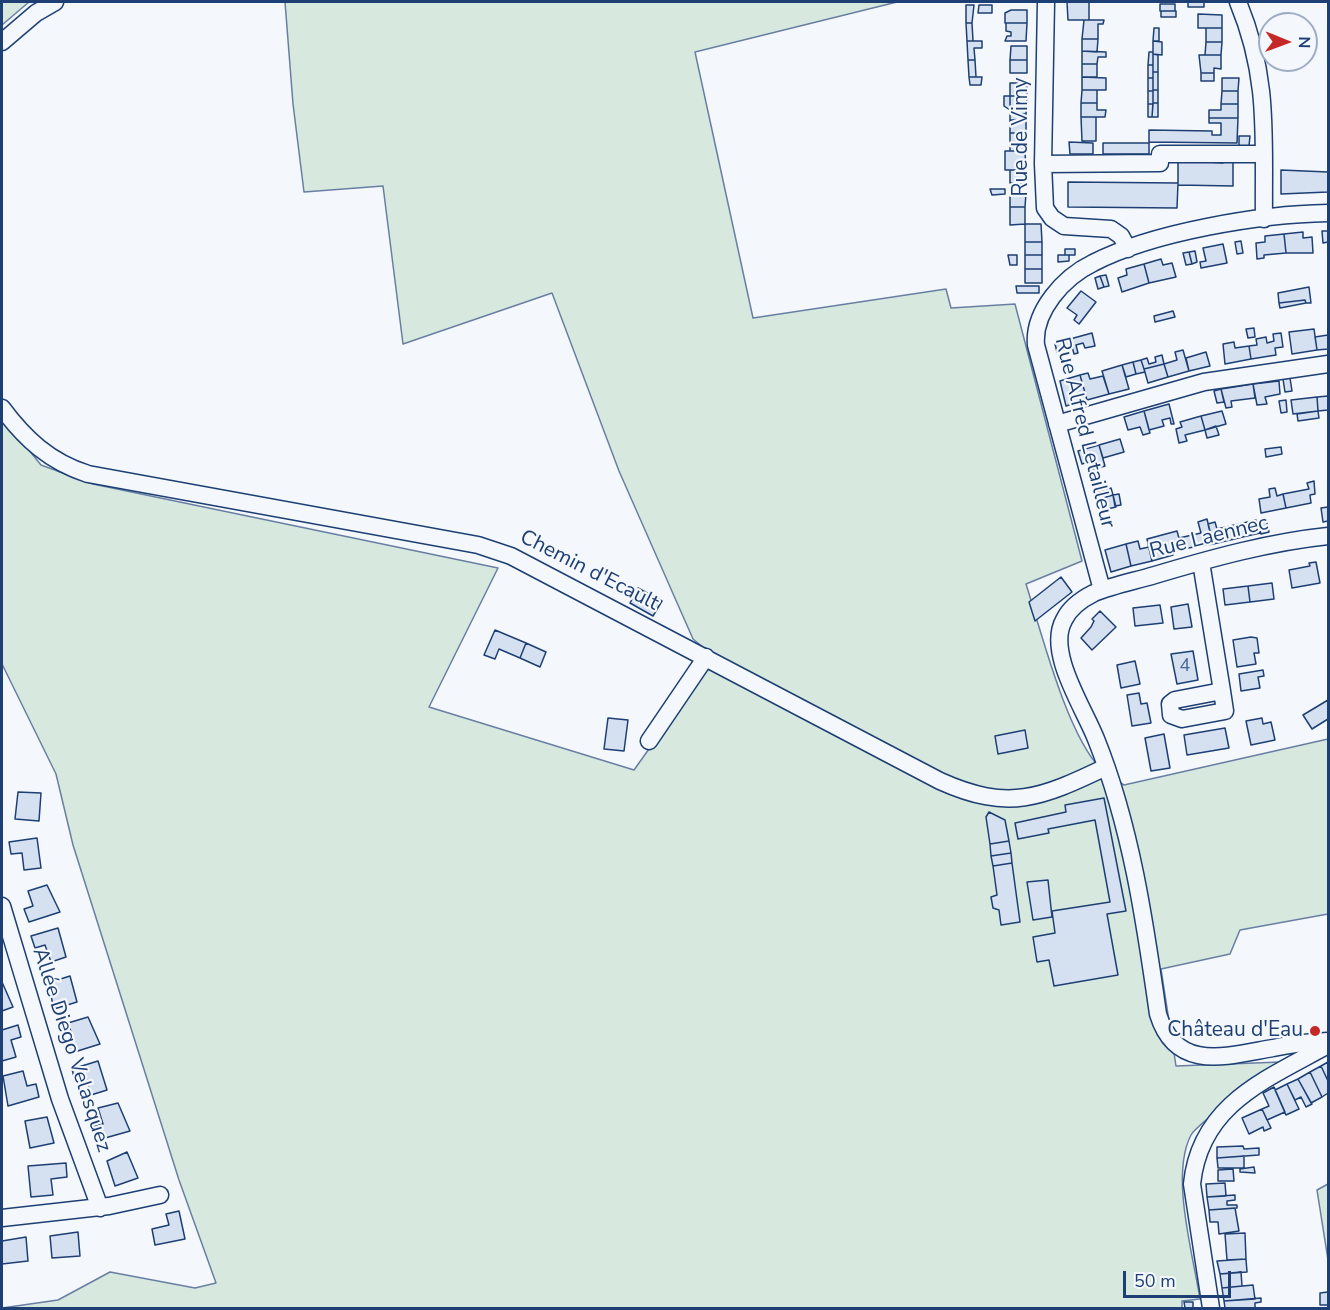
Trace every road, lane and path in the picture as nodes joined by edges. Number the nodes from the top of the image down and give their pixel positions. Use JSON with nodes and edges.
{"nodes":[{"id":1,"x":55,"y":2,"type":"edge"},
{"id":2,"x":1046,"y":2,"type":"edge"},
{"id":3,"x":1238,"y":2,"type":"edge"},
{"id":4,"x":2,"y":42,"type":"edge"},
{"id":5,"x":1264,"y":154,"type":"junction"},
{"id":6,"x":1043,"y":164,"type":"junction"},
{"id":7,"x":1329,"y":213,"type":"edge"},
{"id":8,"x":1264,"y":219,"type":"junction"},
{"id":9,"x":1128,"y":249,"type":"junction"},
{"id":10,"x":1329,"y":364,"type":"edge"},
{"id":11,"x":2,"y":408,"type":"edge"},
{"id":12,"x":1057,"y":424,"type":"junction"},
{"id":13,"x":1329,"y":536,"type":"edge"},
{"id":14,"x":1201,"y":562,"type":"junction"},
{"id":15,"x":1102,"y":590,"type":"junction"},
{"id":16,"x":706,"y":657,"type":"junction"},
{"id":17,"x":1222,"y":692,"type":"dead end"},
{"id":18,"x":649,"y":741,"type":"dead end"},
{"id":19,"x":1106,"y":767,"type":"junction"},
{"id":20,"x":2,"y":906,"type":"edge"},
{"id":21,"x":1329,"y":1043,"type":"edge"},
{"id":22,"x":160,"y":1195,"type":"dead end"},
{"id":23,"x":100,"y":1208,"type":"junction"},
{"id":24,"x":2,"y":1218,"type":"edge"},
{"id":25,"x":1211,"y":1308,"type":"edge"}],
"edges":[{"from":1,"to":4,"type":"street"},
{"from":2,"to":6,"type":"street","name":"Rue de Vimy"},
{"from":3,"to":5,"type":"street"},
{"from":5,"to":6,"type":"street"},
{"from":5,"to":8,"type":"street"},
{"from":6,"to":9,"type":"street","name":"Rue de Vimy"},
{"from":7,"to":8,"type":"street","name":"Rue Alfred Letailleur"},
{"from":8,"to":9,"type":"street","name":"Rue Alfred Letailleur"},
{"from":9,"to":12,"type":"street","name":"Rue Alfred Letailleur"},
{"from":10,"to":12,"type":"street"},
{"from":11,"to":16,"type":"street","name":"Chemin d'Ecault"},
{"from":12,"to":15,"type":"street","name":"Rue Alfred Letailleur"},
{"from":13,"to":14,"type":"street","name":"Rue Laennec"},
{"from":14,"to":15,"type":"street","name":"Rue Laennec"},
{"from":14,"to":17,"type":"street"},
{"from":15,"to":19,"type":"street","name":"Rue Laennec"},
{"from":16,"to":18,"type":"street"},
{"from":16,"to":19,"type":"street","name":"Chemin d'Ecault"},
{"from":19,"to":21,"type":"street","name":"Rue Laennec"},
{"from":20,"to":23,"type":"street","name":"Allée Diego Velasquez"},
{"from":21,"to":25,"type":"street"},
{"from":22,"to":23,"type":"street"},
{"from":23,"to":24,"type":"street"}]}
